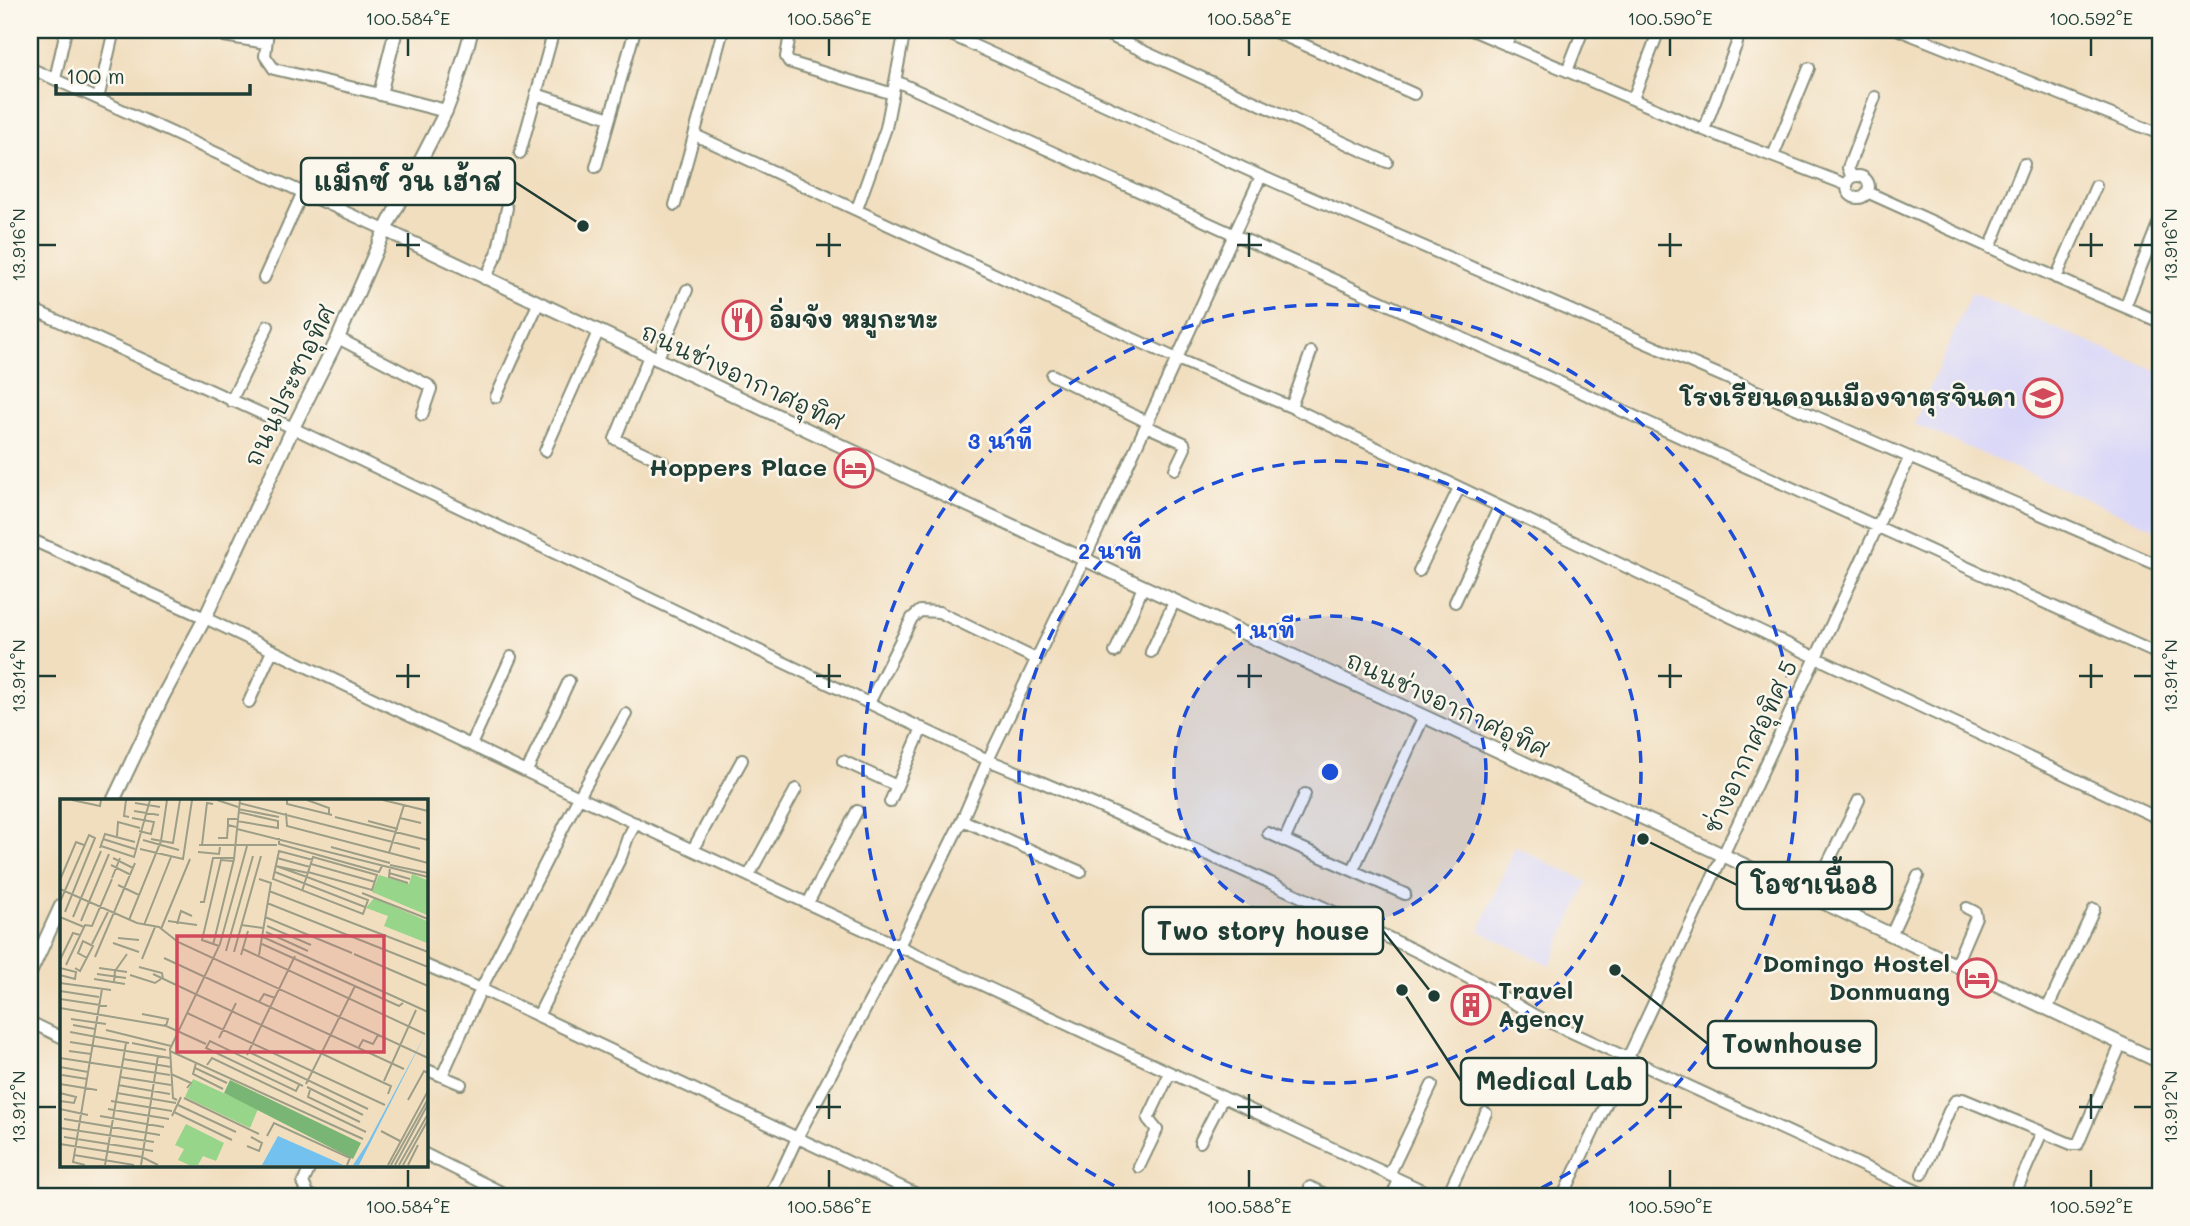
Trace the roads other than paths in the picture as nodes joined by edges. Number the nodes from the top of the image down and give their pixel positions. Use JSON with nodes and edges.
{"nodes":[{"id":1,"x":66,"y":30,"type":"edge"},
{"id":2,"x":114,"y":30,"type":"edge"},
{"id":3,"x":268,"y":30,"type":"edge"},
{"id":4,"x":396,"y":30,"type":"edge"},
{"id":5,"x":471,"y":30,"type":"edge"},
{"id":6,"x":554,"y":30,"type":"edge"},
{"id":7,"x":635,"y":30,"type":"edge"},
{"id":8,"x":723,"y":30,"type":"edge"},
{"id":9,"x":905,"y":30,"type":"edge"},
{"id":10,"x":940,"y":30,"type":"edge"},
{"id":11,"x":1097,"y":30,"type":"edge"},
{"id":12,"x":1271,"y":30,"type":"edge"},
{"id":13,"x":1472,"y":30,"type":"edge"},
{"id":14,"x":1512,"y":30,"type":"edge"},
{"id":15,"x":1583,"y":30,"type":"edge"},
{"id":16,"x":1659,"y":30,"type":"edge"},
{"id":17,"x":1899,"y":30,"type":"edge"},
{"id":18,"x":790,"y":34,"type":"dead end"},
{"id":19,"x":224,"y":36,"type":"dead end"},
{"id":20,"x":266,"y":43,"type":"junction"},
{"id":21,"x":1737,"y":43,"type":"dead end"},
{"id":22,"x":1506,"y":44,"type":"junction"},
{"id":23,"x":30,"y":68,"type":"edge"},
{"id":24,"x":1809,"y":68,"type":"dead end"},
{"id":25,"x":1567,"y":71,"type":"junction"},
{"id":26,"x":55,"y":79,"type":"junction"},
{"id":27,"x":896,"y":81,"type":"junction"},
{"id":28,"x":380,"y":94,"type":"junction"},
{"id":29,"x":536,"y":94,"type":"junction"},
{"id":30,"x":893,"y":94,"type":"junction"},
{"id":31,"x":1414,"y":94,"type":"dead end"},
{"id":32,"x":1874,"y":97,"type":"dead end"},
{"id":33,"x":98,"y":99,"type":"junction"},
{"id":34,"x":1633,"y":99,"type":"junction"},
{"id":35,"x":446,"y":111,"type":"junction"},
{"id":36,"x":610,"y":118,"type":"junction"},
{"id":37,"x":1704,"y":130,"type":"junction"},
{"id":38,"x":2160,"y":134,"type":"edge"},
{"id":39,"x":695,"y":135,"type":"junction"},
{"id":40,"x":520,"y":153,"type":"dead end"},
{"id":41,"x":1773,"y":156,"type":"junction"},
{"id":42,"x":1387,"y":162,"type":"dead end"},
{"id":43,"x":2024,"y":164,"type":"dead end"},
{"id":44,"x":596,"y":167,"type":"dead end"},
{"id":45,"x":1261,"y":176,"type":"junction"},
{"id":46,"x":1849,"y":181,"type":"junction"},
{"id":47,"x":2096,"y":186,"type":"dead end"},
{"id":48,"x":1867,"y":192,"type":"junction"},
{"id":49,"x":302,"y":194,"type":"junction"},
{"id":50,"x":676,"y":205,"type":"dead end"},
{"id":51,"x":507,"y":208,"type":"dead end"},
{"id":52,"x":857,"y":209,"type":"junction"},
{"id":53,"x":2160,"y":219,"type":"edge"},
{"id":54,"x":385,"y":230,"type":"junction"},
{"id":55,"x":1234,"y":234,"type":"junction"},
{"id":56,"x":1990,"y":248,"type":"junction"},
{"id":57,"x":264,"y":278,"type":"dead end"},
{"id":58,"x":2056,"y":278,"type":"junction"},
{"id":59,"x":485,"y":279,"type":"junction"},
{"id":60,"x":687,"y":290,"type":"dead end"},
{"id":61,"x":538,"y":304,"type":"junction"},
{"id":62,"x":2126,"y":307,"type":"junction"},
{"id":63,"x":30,"y":308,"type":"edge"},
{"id":64,"x":2160,"y":322,"type":"edge"},
{"id":65,"x":268,"y":326,"type":"dead end"},
{"id":66,"x":598,"y":332,"type":"junction"},
{"id":67,"x":338,"y":338,"type":"junction"},
{"id":68,"x":1311,"y":352,"type":"dead end"},
{"id":69,"x":653,"y":358,"type":"junction"},
{"id":70,"x":1177,"y":359,"type":"junction"},
{"id":71,"x":1052,"y":375,"type":"dead end"},
{"id":72,"x":496,"y":397,"type":"dead end"},
{"id":73,"x":231,"y":401,"type":"junction"},
{"id":74,"x":1290,"y":407,"type":"junction"},
{"id":75,"x":422,"y":415,"type":"dead end"},
{"id":76,"x":1147,"y":424,"type":"junction"},
{"id":77,"x":293,"y":428,"type":"junction"},
{"id":78,"x":545,"y":451,"type":"dead end"},
{"id":79,"x":1910,"y":457,"type":"junction"},
{"id":80,"x":663,"y":462,"type":"dead end"},
{"id":81,"x":1175,"y":469,"type":"dead end"},
{"id":82,"x":1459,"y":488,"type":"junction"},
{"id":83,"x":1499,"y":507,"type":"junction"},
{"id":84,"x":1878,"y":527,"type":"junction"},
{"id":85,"x":30,"y":539,"type":"edge"},
{"id":86,"x":1084,"y":560,"type":"junction"},
{"id":87,"x":2160,"y":566,"type":"edge"},
{"id":88,"x":1419,"y":571,"type":"dead end"},
{"id":89,"x":1143,"y":587,"type":"junction"},
{"id":90,"x":1174,"y":602,"type":"junction"},
{"id":91,"x":1455,"y":602,"type":"dead end"},
{"id":92,"x":205,"y":618,"type":"junction"},
{"id":93,"x":272,"y":651,"type":"junction"},
{"id":94,"x":1115,"y":652,"type":"dead end"},
{"id":95,"x":1152,"y":652,"type":"dead end"},
{"id":96,"x":2160,"y":655,"type":"edge"},
{"id":97,"x":511,"y":657,"type":"dead end"},
{"id":98,"x":1817,"y":658,"type":"junction"},
{"id":99,"x":1036,"y":659,"type":"junction"},
{"id":100,"x":569,"y":681,"type":"dead end"},
{"id":101,"x":248,"y":702,"type":"dead end"},
{"id":102,"x":869,"y":703,"type":"junction"},
{"id":103,"x":626,"y":714,"type":"dead end"},
{"id":104,"x":1423,"y":718,"type":"junction"},
{"id":105,"x":922,"y":728,"type":"junction"},
{"id":106,"x":471,"y":745,"type":"junction"},
{"id":107,"x":742,"y":760,"type":"dead end"},
{"id":108,"x":988,"y":760,"type":"junction"},
{"id":109,"x":843,"y":761,"type":"dead end"},
{"id":110,"x":527,"y":771,"type":"junction"},
{"id":111,"x":897,"y":786,"type":"junction"},
{"id":112,"x":796,"y":789,"type":"dead end"},
{"id":113,"x":1305,"y":794,"type":"dead end"},
{"id":114,"x":579,"y":797,"type":"junction"},
{"id":115,"x":114,"y":799,"type":"edge"},
{"id":116,"x":1859,"y":800,"type":"dead end"},
{"id":117,"x":890,"y":802,"type":"dead end"},
{"id":118,"x":857,"y":811,"type":"dead end"},
{"id":119,"x":2160,"y":819,"type":"edge"},
{"id":120,"x":962,"y":820,"type":"junction"},
{"id":121,"x":636,"y":823,"type":"junction"},
{"id":122,"x":1268,"y":833,"type":"dead end"},
{"id":123,"x":1284,"y":841,"type":"junction"},
{"id":124,"x":693,"y":849,"type":"junction"},
{"id":125,"x":1723,"y":855,"type":"junction"},
{"id":126,"x":1353,"y":870,"type":"junction"},
{"id":127,"x":1081,"y":872,"type":"dead end"},
{"id":128,"x":749,"y":875,"type":"junction"},
{"id":129,"x":1918,"y":876,"type":"dead end"},
{"id":130,"x":1405,"y":894,"type":"dead end"},
{"id":131,"x":1811,"y":897,"type":"junction"},
{"id":132,"x":808,"y":903,"type":"junction"},
{"id":133,"x":60,"y":908,"type":"edge"},
{"id":134,"x":1967,"y":908,"type":"dead end"},
{"id":135,"x":2094,"y":909,"type":"dead end"},
{"id":136,"x":1891,"y":935,"type":"junction"},
{"id":137,"x":899,"y":946,"type":"junction"},
{"id":138,"x":427,"y":966,"type":"edge"},
{"id":139,"x":1955,"y":966,"type":"junction"},
{"id":140,"x":30,"y":971,"type":"edge"},
{"id":141,"x":481,"y":989,"type":"junction"},
{"id":142,"x":2048,"y":1009,"type":"junction"},
{"id":143,"x":538,"y":1016,"type":"junction"},
{"id":144,"x":30,"y":1022,"type":"edge"},
{"id":145,"x":60,"y":1037,"type":"edge"},
{"id":146,"x":2121,"y":1044,"type":"junction"},
{"id":147,"x":1628,"y":1058,"type":"junction"},
{"id":148,"x":2160,"y":1062,"type":"edge"},
{"id":149,"x":427,"y":1070,"type":"edge"},
{"id":150,"x":1170,"y":1073,"type":"junction"},
{"id":151,"x":442,"y":1076,"type":"junction"},
{"id":152,"x":461,"y":1084,"type":"dead end"},
{"id":153,"x":1432,"y":1085,"type":"dead end"},
{"id":154,"x":1223,"y":1097,"type":"junction"},
{"id":155,"x":1486,"y":1113,"type":"dead end"},
{"id":156,"x":2042,"y":1132,"type":"junction"},
{"id":157,"x":797,"y":1138,"type":"junction"},
{"id":158,"x":1200,"y":1142,"type":"dead end"},
{"id":159,"x":427,"y":1155,"type":"edge"},
{"id":160,"x":311,"y":1166,"type":"edge"},
{"id":161,"x":1139,"y":1167,"type":"dead end"},
{"id":162,"x":1922,"y":1174,"type":"dead end"},
{"id":163,"x":1394,"y":1177,"type":"junction"},
{"id":164,"x":1310,"y":1187,"type":"dead end"},
{"id":165,"x":313,"y":1196,"type":"edge"},
{"id":166,"x":509,"y":1196,"type":"edge"},
{"id":167,"x":770,"y":1196,"type":"edge"},
{"id":168,"x":921,"y":1196,"type":"edge"},
{"id":169,"x":1329,"y":1196,"type":"edge"},
{"id":170,"x":1392,"y":1196,"type":"edge"},
{"id":171,"x":1435,"y":1196,"type":"edge"},
{"id":172,"x":1447,"y":1196,"type":"edge"},
{"id":173,"x":1563,"y":1196,"type":"edge"},
{"id":174,"x":1928,"y":1196,"type":"edge"},
{"id":175,"x":2014,"y":1196,"type":"edge"}],
"edges":[{"from":1,"to":26,"type":"street"},
{"from":2,"to":33,"type":"street"},
{"from":3,"to":20,"type":"street"},
{"from":4,"to":28,"type":"street"},
{"from":5,"to":35,"type":"street","name":"ถนนประชาอุทิศ"},
{"from":6,"to":29,"type":"street"},
{"from":7,"to":36,"type":"street"},
{"from":8,"to":39,"type":"street"},
{"from":9,"to":27,"type":"street"},
{"from":10,"to":45,"type":"street"},
{"from":11,"to":42,"type":"street"},
{"from":12,"to":31,"type":"street"},
{"from":13,"to":22,"type":"street"},
{"from":14,"to":22,"type":"street"},
{"from":15,"to":25,"type":"street"},
{"from":16,"to":34,"type":"street"},
{"from":17,"to":38,"type":"street"},
{"from":18,"to":30,"type":"street"},
{"from":19,"to":20,"type":"street"},
{"from":20,"to":28,"type":"street"},
{"from":21,"to":37,"type":"street"},
{"from":22,"to":25,"type":"street"},
{"from":23,"to":26,"type":"street","name":"ถนนช่างอากาศอุทิศ"},
{"from":24,"to":41,"type":"street"},
{"from":25,"to":34,"type":"street"},
{"from":26,"to":33,"type":"street","name":"ถนนช่างอากาศอุทิศ"},
{"from":27,"to":30,"type":"street"},
{"from":27,"to":55,"type":"street"},
{"from":28,"to":35,"type":"street"},
{"from":29,"to":36,"type":"street"},
{"from":29,"to":40,"type":"street"},
{"from":30,"to":52,"type":"street"},
{"from":32,"to":46,"type":"street"},
{"from":33,"to":49,"type":"street","name":"ถนนช่างอากาศอุทิศ"},
{"from":34,"to":37,"type":"street"},
{"from":35,"to":54,"type":"street","name":"ถนนประชาอุทิศ"},
{"from":36,"to":44,"type":"street"},
{"from":37,"to":41,"type":"street"},
{"from":39,"to":50,"type":"street"},
{"from":39,"to":52,"type":"street"},
{"from":41,"to":46,"type":"street"},
{"from":43,"to":56,"type":"street"},
{"from":45,"to":55,"type":"street"},
{"from":45,"to":79,"type":"street"},
{"from":46,"to":48,"type":"street"},
{"from":46,"to":48,"type":"street"},
{"from":47,"to":58,"type":"street"},
{"from":48,"to":56,"type":"street"},
{"from":49,"to":54,"type":"street","name":"ถนนช่างอากาศอุทิศ"},
{"from":49,"to":57,"type":"street"},
{"from":51,"to":59,"type":"street"},
{"from":52,"to":70,"type":"street"},
{"from":53,"to":62,"type":"street"},
{"from":54,"to":59,"type":"street","name":"ถนนช่างอากาศอุทิศ"},
{"from":54,"to":67,"type":"street","name":"ถนนประชาอุทิศ"},
{"from":55,"to":70,"type":"street"},
{"from":55,"to":84,"type":"street"},
{"from":56,"to":58,"type":"street"},
{"from":58,"to":62,"type":"street"},
{"from":59,"to":61,"type":"street","name":"ถนนช่างอากาศอุทิศ"},
{"from":60,"to":69,"type":"street"},
{"from":61,"to":66,"type":"street","name":"ถนนช่างอากาศอุทิศ"},
{"from":61,"to":72,"type":"street"},
{"from":62,"to":64,"type":"street"},
{"from":63,"to":73,"type":"street"},
{"from":65,"to":73,"type":"street"},
{"from":66,"to":69,"type":"street","name":"ถนนช่างอากาศอุทิศ"},
{"from":66,"to":78,"type":"street"},
{"from":67,"to":75,"type":"street"},
{"from":67,"to":77,"type":"street","name":"ถนนประชาอุทิศ"},
{"from":68,"to":74,"type":"street"},
{"from":69,"to":80,"type":"street"},
{"from":69,"to":86,"type":"street","name":"ถนนช่างอากาศอุทิศ"},
{"from":70,"to":74,"type":"street"},
{"from":70,"to":76,"type":"street"},
{"from":71,"to":76,"type":"street"},
{"from":73,"to":77,"type":"street"},
{"from":74,"to":82,"type":"street"},
{"from":76,"to":81,"type":"street"},
{"from":76,"to":86,"type":"street"},
{"from":77,"to":92,"type":"street","name":"ถนนประชาอุทิศ"},
{"from":77,"to":102,"type":"street"},
{"from":79,"to":84,"type":"street","name":"ช่างอากาศอุทิศ 5"},
{"from":79,"to":87,"type":"street"},
{"from":82,"to":83,"type":"street"},
{"from":82,"to":88,"type":"street"},
{"from":83,"to":91,"type":"street"},
{"from":83,"to":98,"type":"street"},
{"from":84,"to":96,"type":"street"},
{"from":84,"to":98,"type":"street","name":"ช่างอากาศอุทิศ 5"},
{"from":85,"to":92,"type":"street"},
{"from":86,"to":89,"type":"street","name":"ถนนช่างอากาศอุทิศ"},
{"from":86,"to":99,"type":"street"},
{"from":89,"to":90,"type":"street","name":"ถนนช่างอากาศอุทิศ"},
{"from":89,"to":94,"type":"street"},
{"from":90,"to":95,"type":"street"},
{"from":90,"to":104,"type":"street","name":"ถนนช่างอากาศอุทิศ"},
{"from":92,"to":93,"type":"street"},
{"from":92,"to":115,"type":"street","name":"ถนนประชาอุทิศ"},
{"from":93,"to":101,"type":"street"},
{"from":93,"to":106,"type":"street"},
{"from":97,"to":106,"type":"street"},
{"from":98,"to":119,"type":"street"},
{"from":98,"to":125,"type":"street","name":"ช่างอากาศอุทิศ 5"},
{"from":99,"to":102,"type":"street"},
{"from":99,"to":108,"type":"street"},
{"from":100,"to":110,"type":"street"},
{"from":102,"to":105,"type":"street"},
{"from":103,"to":114,"type":"street"},
{"from":104,"to":125,"type":"street","name":"ถนนช่างอากาศอุทิศ"},
{"from":104,"to":126,"type":"street"},
{"from":105,"to":108,"type":"street"},
{"from":105,"to":111,"type":"street"},
{"from":106,"to":110,"type":"street"},
{"from":107,"to":124,"type":"street"},
{"from":108,"to":120,"type":"street"},
{"from":108,"to":147,"type":"street"},
{"from":109,"to":111,"type":"street"},
{"from":110,"to":114,"type":"street"},
{"from":111,"to":117,"type":"street"},
{"from":112,"to":128,"type":"street"},
{"from":113,"to":123,"type":"street"},
{"from":114,"to":121,"type":"street"},
{"from":114,"to":141,"type":"street"},
{"from":116,"to":131,"type":"street"},
{"from":118,"to":132,"type":"street"},
{"from":120,"to":127,"type":"street"},
{"from":120,"to":137,"type":"street"},
{"from":121,"to":124,"type":"street"},
{"from":121,"to":143,"type":"street"},
{"from":122,"to":123,"type":"street"},
{"from":123,"to":126,"type":"street"},
{"from":124,"to":128,"type":"street"},
{"from":125,"to":131,"type":"street","name":"ถนนช่างอากาศอุทิศ"},
{"from":125,"to":147,"type":"street","name":"ช่างอากาศอุทิศ 5"},
{"from":126,"to":130,"type":"street"},
{"from":128,"to":132,"type":"street"},
{"from":129,"to":136,"type":"street"},
{"from":131,"to":136,"type":"street","name":"ถนนช่างอากาศอุทิศ"},
{"from":132,"to":137,"type":"street"},
{"from":133,"to":140,"type":"street"},
{"from":134,"to":139,"type":"street"},
{"from":135,"to":142,"type":"street"},
{"from":136,"to":139,"type":"street","name":"ถนนช่างอากาศอุทิศ"},
{"from":137,"to":150,"type":"street"},
{"from":137,"to":157,"type":"street"},
{"from":138,"to":141,"type":"street"},
{"from":139,"to":142,"type":"street","name":"ถนนช่างอากาศอุทิศ"},
{"from":141,"to":143,"type":"street"},
{"from":141,"to":151,"type":"street"},
{"from":142,"to":146,"type":"street","name":"ถนนช่างอากาศอุทิศ"},
{"from":143,"to":157,"type":"street"},
{"from":144,"to":145,"type":"street"},
{"from":146,"to":148,"type":"street","name":"ถนนช่างอากาศอุทิศ"},
{"from":146,"to":156,"type":"street"},
{"from":147,"to":173,"type":"street","name":"ช่างอากาศอุทิศ 5"},
{"from":147,"to":174,"type":"street"},
{"from":149,"to":151,"type":"street"},
{"from":150,"to":154,"type":"street"},
{"from":150,"to":161,"type":"street"},
{"from":151,"to":152,"type":"street"},
{"from":153,"to":163,"type":"street"},
{"from":154,"to":158,"type":"street"},
{"from":154,"to":163,"type":"street"},
{"from":155,"to":172,"type":"street"},
{"from":156,"to":162,"type":"street"},
{"from":156,"to":175,"type":"street"},
{"from":157,"to":167,"type":"street"},
{"from":157,"to":168,"type":"street"},
{"from":159,"to":166,"type":"street"},
{"from":160,"to":165,"type":"street"},
{"from":163,"to":170,"type":"street"},
{"from":163,"to":171,"type":"street"},
{"from":164,"to":169,"type":"street"}]}
